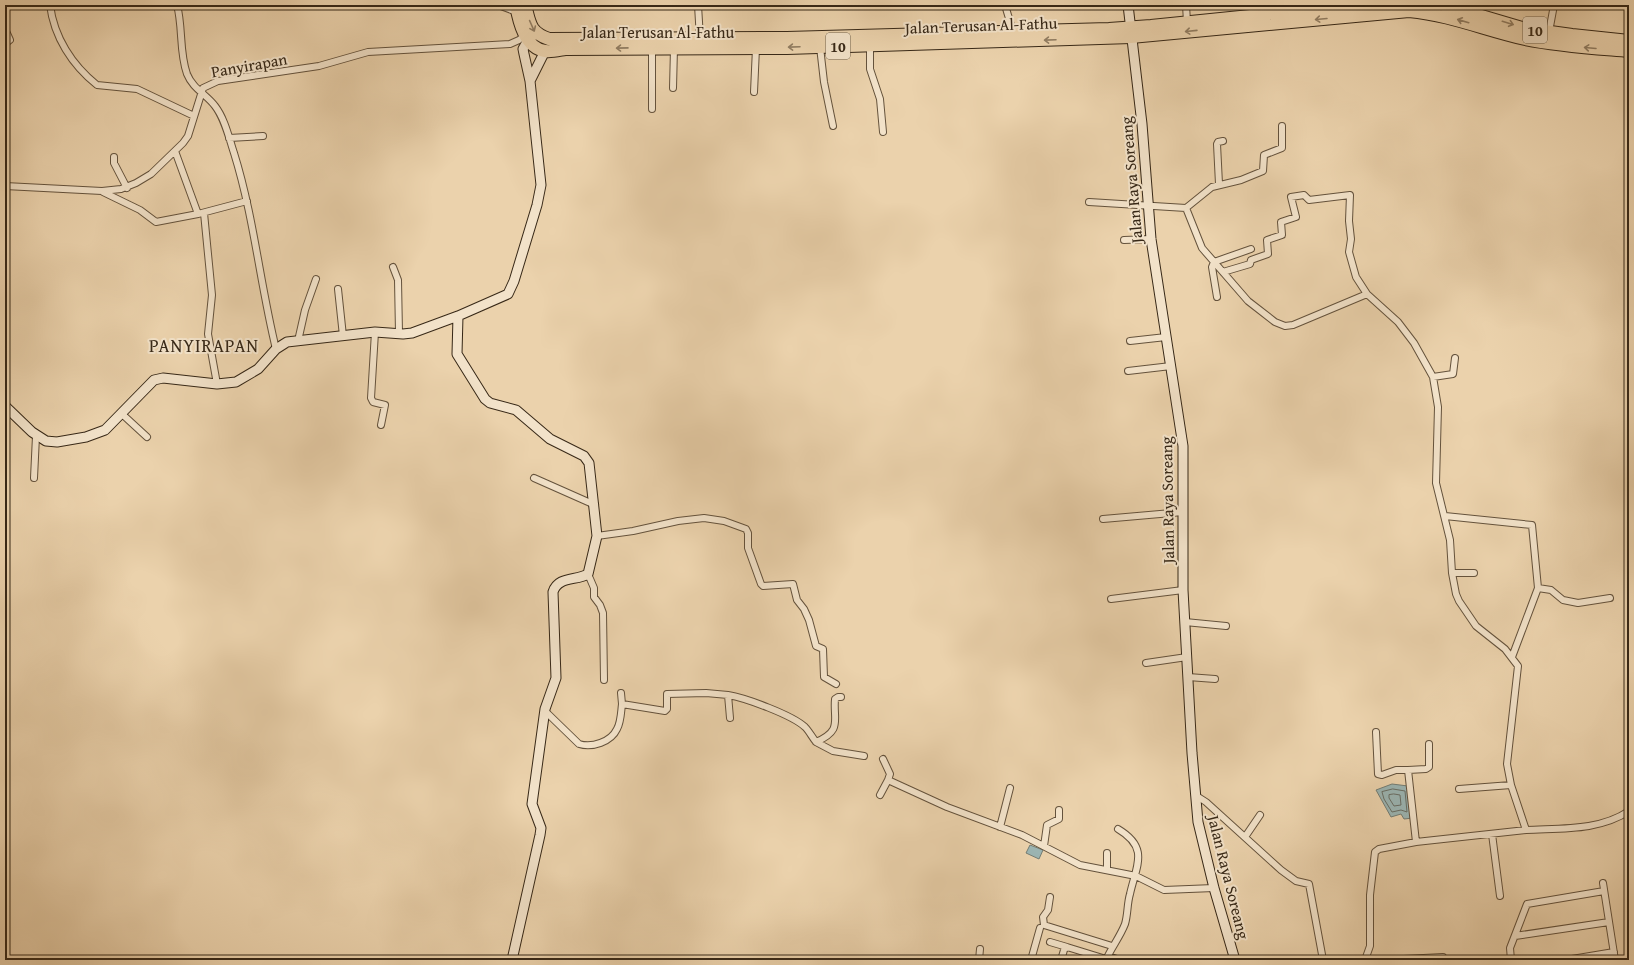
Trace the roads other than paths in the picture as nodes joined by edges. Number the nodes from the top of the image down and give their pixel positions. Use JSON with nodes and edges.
{"nodes":[{"id":1,"x":50,"y":5,"type":"edge"},
{"id":2,"x":177,"y":5,"type":"edge"},
{"id":3,"x":498,"y":5,"type":"edge"},
{"id":4,"x":698,"y":5,"type":"edge"},
{"id":5,"x":1005,"y":5,"type":"edge"},
{"id":6,"x":1128,"y":5,"type":"edge"},
{"id":7,"x":1186,"y":5,"type":"edge"},
{"id":8,"x":1359,"y":5,"type":"edge"},
{"id":9,"x":1444,"y":5,"type":"edge"},
{"id":10,"x":1554,"y":5,"type":"edge"},
{"id":11,"x":519,"y":8,"type":"edge"},
{"id":12,"x":1187,"y":22,"type":"junction"},
{"id":13,"x":5,"y":29,"type":"edge"},
{"id":14,"x":1013,"y":32,"type":"junction"},
{"id":15,"x":1131,"y":32,"type":"junction"},
{"id":16,"x":1549,"y":32,"type":"junction"},
{"id":17,"x":526,"y":37,"type":"junction"},
{"id":18,"x":1629,"y":40,"type":"edge"},
{"id":19,"x":700,"y":43,"type":"junction"},
{"id":20,"x":828,"y":43,"type":"junction"},
{"id":21,"x":5,"y":44,"type":"edge"},
{"id":22,"x":870,"y":45,"type":"junction"},
{"id":23,"x":652,"y":48,"type":"junction"},
{"id":24,"x":674,"y":48,"type":"junction"},
{"id":25,"x":756,"y":48,"type":"junction"},
{"id":26,"x":545,"y":51,"type":"junction"},
{"id":27,"x":1629,"y":51,"type":"edge"},
{"id":28,"x":530,"y":81,"type":"junction"},
{"id":29,"x":673,"y":88,"type":"dead end"},
{"id":30,"x":754,"y":92,"type":"dead end"},
{"id":31,"x":200,"y":93,"type":"junction"},
{"id":32,"x":652,"y":109,"type":"dead end"},
{"id":33,"x":194,"y":116,"type":"junction"},
{"id":34,"x":833,"y":126,"type":"dead end"},
{"id":35,"x":1282,"y":126,"type":"dead end"},
{"id":36,"x":883,"y":132,"type":"dead end"},
{"id":37,"x":263,"y":136,"type":"dead end"},
{"id":38,"x":229,"y":138,"type":"junction"},
{"id":39,"x":1223,"y":141,"type":"dead end"},
{"id":40,"x":175,"y":151,"type":"junction"},
{"id":41,"x":114,"y":157,"type":"dead end"},
{"id":42,"x":1219,"y":184,"type":"junction"},
{"id":43,"x":5,"y":186,"type":"edge"},
{"id":44,"x":127,"y":188,"type":"junction"},
{"id":45,"x":102,"y":191,"type":"junction"},
{"id":46,"x":247,"y":201,"type":"junction"},
{"id":47,"x":1089,"y":202,"type":"dead end"},
{"id":48,"x":1148,"y":206,"type":"junction"},
{"id":49,"x":1186,"y":208,"type":"junction"},
{"id":50,"x":201,"y":213,"type":"junction"},
{"id":51,"x":1151,"y":239,"type":"junction"},
{"id":52,"x":1124,"y":240,"type":"dead end"},
{"id":53,"x":1251,"y":249,"type":"dead end"},
{"id":54,"x":1214,"y":262,"type":"junction"},
{"id":55,"x":393,"y":267,"type":"dead end"},
{"id":56,"x":1223,"y":272,"type":"junction"},
{"id":57,"x":316,"y":279,"type":"dead end"},
{"id":58,"x":338,"y":289,"type":"dead end"},
{"id":59,"x":1367,"y":294,"type":"junction"},
{"id":60,"x":1217,"y":297,"type":"dead end"},
{"id":61,"x":458,"y":316,"type":"junction"},
{"id":62,"x":375,"y":332,"type":"junction"},
{"id":63,"x":399,"y":334,"type":"junction"},
{"id":64,"x":344,"y":336,"type":"junction"},
{"id":65,"x":1166,"y":337,"type":"junction"},
{"id":66,"x":298,"y":341,"type":"junction"},
{"id":67,"x":1130,"y":341,"type":"dead end"},
{"id":68,"x":276,"y":349,"type":"junction"},
{"id":69,"x":1455,"y":358,"type":"dead end"},
{"id":70,"x":1171,"y":366,"type":"junction"},
{"id":71,"x":1128,"y":371,"type":"dead end"},
{"id":72,"x":1433,"y":377,"type":"junction"},
{"id":73,"x":217,"y":384,"type":"junction"},
{"id":74,"x":5,"y":406,"type":"edge"},
{"id":75,"x":122,"y":414,"type":"junction"},
{"id":76,"x":380,"y":425,"type":"dead end"},
{"id":77,"x":36,"y":436,"type":"junction"},
{"id":78,"x":147,"y":437,"type":"dead end"},
{"id":79,"x":34,"y":478,"type":"dead end"},
{"id":80,"x":534,"y":478,"type":"dead end"},
{"id":81,"x":595,"y":505,"type":"junction"},
{"id":82,"x":1183,"y":512,"type":"junction"},
{"id":83,"x":1445,"y":516,"type":"junction"},
{"id":84,"x":1104,"y":519,"type":"dead end"},
{"id":85,"x":597,"y":536,"type":"junction"},
{"id":86,"x":1452,"y":573,"type":"junction"},
{"id":87,"x":1474,"y":573,"type":"dead end"},
{"id":88,"x":588,"y":574,"type":"junction"},
{"id":89,"x":1538,"y":588,"type":"junction"},
{"id":90,"x":1183,"y":590,"type":"junction"},
{"id":91,"x":1111,"y":598,"type":"dead end"},
{"id":92,"x":1610,"y":598,"type":"dead end"},
{"id":93,"x":1185,"y":622,"type":"junction"},
{"id":94,"x":1226,"y":626,"type":"dead end"},
{"id":95,"x":1187,"y":657,"type":"junction"},
{"id":96,"x":1512,"y":657,"type":"junction"},
{"id":97,"x":1146,"y":663,"type":"dead end"},
{"id":98,"x":1188,"y":677,"type":"junction"},
{"id":99,"x":1215,"y":679,"type":"dead end"},
{"id":100,"x":604,"y":680,"type":"dead end"},
{"id":101,"x":836,"y":684,"type":"dead end"},
{"id":102,"x":621,"y":693,"type":"dead end"},
{"id":103,"x":728,"y":695,"type":"junction"},
{"id":104,"x":841,"y":697,"type":"dead end"},
{"id":105,"x":622,"y":704,"type":"junction"},
{"id":106,"x":545,"y":711,"type":"junction"},
{"id":107,"x":730,"y":718,"type":"dead end"},
{"id":108,"x":1376,"y":732,"type":"dead end"},
{"id":109,"x":816,"y":742,"type":"junction"},
{"id":110,"x":1429,"y":744,"type":"dead end"},
{"id":111,"x":864,"y":756,"type":"dead end"},
{"id":112,"x":883,"y":759,"type":"dead end"},
{"id":113,"x":1408,"y":770,"type":"junction"},
{"id":114,"x":888,"y":780,"type":"junction"},
{"id":115,"x":1511,"y":785,"type":"junction"},
{"id":116,"x":1010,"y":788,"type":"dead end"},
{"id":117,"x":1459,"y":790,"type":"dead end"},
{"id":118,"x":880,"y":795,"type":"dead end"},
{"id":119,"x":1195,"y":795,"type":"junction"},
{"id":120,"x":1059,"y":810,"type":"dead end"},
{"id":121,"x":1629,"y":811,"type":"edge"},
{"id":122,"x":1260,"y":815,"type":"dead end"},
{"id":123,"x":1000,"y":827,"type":"junction"},
{"id":124,"x":1118,"y":829,"type":"dead end"},
{"id":125,"x":1526,"y":830,"type":"junction"},
{"id":126,"x":1492,"y":834,"type":"junction"},
{"id":127,"x":1245,"y":837,"type":"junction"},
{"id":128,"x":1416,"y":842,"type":"junction"},
{"id":129,"x":1044,"y":846,"type":"junction"},
{"id":130,"x":1107,"y":853,"type":"dead end"},
{"id":131,"x":1107,"y":869,"type":"junction"},
{"id":132,"x":1136,"y":876,"type":"junction"},
{"id":133,"x":1602,"y":883,"type":"dead end"},
{"id":134,"x":1214,"y":888,"type":"junction"},
{"id":135,"x":1604,"y":891,"type":"junction"},
{"id":136,"x":1500,"y":896,"type":"dead end"},
{"id":137,"x":1050,"y":897,"type":"dead end"},
{"id":138,"x":1609,"y":922,"type":"junction"},
{"id":139,"x":1040,"y":928,"type":"dead end"},
{"id":140,"x":1515,"y":936,"type":"junction"},
{"id":141,"x":1050,"y":942,"type":"dead end"},
{"id":142,"x":1112,"y":946,"type":"junction"},
{"id":143,"x":1067,"y":947,"type":"junction"},
{"id":144,"x":980,"y":949,"type":"dead end"},
{"id":145,"x":1614,"y":952,"type":"junction"},
{"id":146,"x":1443,"y":957,"type":"dead end"},
{"id":147,"x":1093,"y":958,"type":"edge"},
{"id":148,"x":1107,"y":959,"type":"edge"},
{"id":149,"x":512,"y":960,"type":"edge"},
{"id":150,"x":979,"y":960,"type":"edge"},
{"id":151,"x":1031,"y":960,"type":"edge"},
{"id":152,"x":1061,"y":960,"type":"edge"},
{"id":153,"x":1120,"y":960,"type":"edge"},
{"id":154,"x":1235,"y":960,"type":"edge"},
{"id":155,"x":1323,"y":960,"type":"edge"},
{"id":156,"x":1365,"y":960,"type":"edge"},
{"id":157,"x":1384,"y":960,"type":"edge"},
{"id":158,"x":1512,"y":960,"type":"edge"},
{"id":159,"x":1566,"y":960,"type":"edge"},
{"id":160,"x":1615,"y":960,"type":"edge"}],
"edges":[{"from":1,"to":33,"type":"street"},
{"from":2,"to":31,"type":"street"},
{"from":3,"to":11,"type":"street"},
{"from":4,"to":19,"type":"street"},
{"from":5,"to":14,"type":"street"},
{"from":6,"to":15,"type":"street","name":"Jalan Raya Soreang"},
{"from":7,"to":12,"type":"street"},
{"from":8,"to":12,"type":"highway","name":"Jalan Terusan Al-Fathu","number":"10"},
{"from":9,"to":16,"type":"highway","number":"10","one_way":true},
{"from":10,"to":16,"type":"street"},
{"from":11,"to":17,"type":"highway"},
{"from":11,"to":19,"type":"highway","name":"Jalan Terusan Al-Fathu","number":"10","one_way":true},
{"from":12,"to":15,"type":"highway","name":"Jalan Terusan Al-Fathu","number":"10"},
{"from":13,"to":21,"type":"street"},
{"from":14,"to":15,"type":"highway","name":"Jalan Terusan Al-Fathu","number":"10"},
{"from":14,"to":20,"type":"highway","name":"Jalan Terusan Al-Fathu","number":"10"},
{"from":15,"to":22,"type":"highway","name":"Jalan Terusan Al-Fathu","number":"10","one_way":true},
{"from":27,"to":15,"type":"highway","name":"Jalan Terusan Al-Fathu","number":"10","one_way":true},
{"from":15,"to":48,"type":"street","name":"Jalan Raya Soreang"},
{"from":16,"to":18,"type":"highway","number":"10"},
{"from":17,"to":26,"type":"highway"},
{"from":17,"to":28,"type":"street"},
{"from":17,"to":31,"type":"street","name":"Panyirapan"},
{"from":19,"to":20,"type":"highway","name":"Jalan Terusan Al-Fathu","number":"10"},
{"from":19,"to":24,"type":"highway","name":"Jalan Terusan Al-Fathu","number":"10"},
{"from":19,"to":25,"type":"highway","name":"Jalan Terusan Al-Fathu","number":"10"},
{"from":20,"to":22,"type":"highway","name":"Jalan Terusan Al-Fathu","number":"10"},
{"from":20,"to":25,"type":"highway","name":"Jalan Terusan Al-Fathu","number":"10","one_way":true},
{"from":20,"to":34,"type":"street"},
{"from":22,"to":36,"type":"street"},
{"from":23,"to":24,"type":"highway","name":"Jalan Terusan Al-Fathu","number":"10"},
{"from":23,"to":26,"type":"highway","name":"Jalan Terusan Al-Fathu","number":"10","one_way":true},
{"from":23,"to":32,"type":"street"},
{"from":24,"to":29,"type":"street"},
{"from":25,"to":30,"type":"street"},
{"from":26,"to":28,"type":"street"},
{"from":28,"to":61,"type":"street"},
{"from":31,"to":33,"type":"street","name":"Panyirapan"},
{"from":31,"to":38,"type":"street"},
{"from":33,"to":40,"type":"street","name":"Panyirapan"},
{"from":35,"to":42,"type":"street"},
{"from":37,"to":38,"type":"street"},
{"from":38,"to":46,"type":"street"},
{"from":39,"to":42,"type":"street"},
{"from":40,"to":44,"type":"street","name":"Panyirapan"},
{"from":40,"to":50,"type":"street"},
{"from":41,"to":44,"type":"street"},
{"from":42,"to":49,"type":"street"},
{"from":43,"to":45,"type":"street","name":"Panyirapan"},
{"from":44,"to":45,"type":"street","name":"Panyirapan"},
{"from":45,"to":50,"type":"street"},
{"from":46,"to":50,"type":"street"},
{"from":46,"to":68,"type":"street"},
{"from":47,"to":48,"type":"street"},
{"from":48,"to":49,"type":"street"},
{"from":48,"to":51,"type":"street","name":"Jalan Raya Soreang"},
{"from":49,"to":54,"type":"street"},
{"from":50,"to":73,"type":"street"},
{"from":51,"to":52,"type":"street"},
{"from":51,"to":65,"type":"street","name":"Jalan Raya Soreang"},
{"from":53,"to":54,"type":"street"},
{"from":54,"to":56,"type":"street"},
{"from":54,"to":60,"type":"street"},
{"from":55,"to":63,"type":"street"},
{"from":56,"to":59,"type":"street"},
{"from":56,"to":59,"type":"street"},
{"from":57,"to":66,"type":"street"},
{"from":58,"to":64,"type":"street"},
{"from":59,"to":72,"type":"street"},
{"from":61,"to":63,"type":"street"},
{"from":61,"to":81,"type":"street"},
{"from":62,"to":63,"type":"street"},
{"from":62,"to":64,"type":"street"},
{"from":62,"to":76,"type":"street"},
{"from":64,"to":66,"type":"street"},
{"from":65,"to":67,"type":"street"},
{"from":65,"to":70,"type":"street","name":"Jalan Raya Soreang"},
{"from":66,"to":68,"type":"street"},
{"from":68,"to":73,"type":"street"},
{"from":69,"to":72,"type":"street"},
{"from":70,"to":71,"type":"street"},
{"from":70,"to":82,"type":"street","name":"Jalan Raya Soreang"},
{"from":72,"to":83,"type":"street"},
{"from":73,"to":75,"type":"street"},
{"from":74,"to":77,"type":"street"},
{"from":75,"to":77,"type":"street"},
{"from":75,"to":78,"type":"street"},
{"from":77,"to":79,"type":"street"},
{"from":80,"to":81,"type":"street"},
{"from":81,"to":85,"type":"street"},
{"from":82,"to":84,"type":"street"},
{"from":82,"to":90,"type":"street","name":"Jalan Raya Soreang"},
{"from":83,"to":86,"type":"street"},
{"from":83,"to":89,"type":"street"},
{"from":85,"to":88,"type":"street"},
{"from":85,"to":101,"type":"street"},
{"from":86,"to":87,"type":"street"},
{"from":86,"to":96,"type":"street"},
{"from":88,"to":100,"type":"street"},
{"from":88,"to":106,"type":"street"},
{"from":89,"to":92,"type":"street"},
{"from":89,"to":96,"type":"street"},
{"from":90,"to":91,"type":"street"},
{"from":90,"to":93,"type":"street","name":"Jalan Raya Soreang"},
{"from":93,"to":94,"type":"street"},
{"from":93,"to":95,"type":"street","name":"Jalan Raya Soreang"},
{"from":95,"to":97,"type":"street"},
{"from":95,"to":98,"type":"street","name":"Jalan Raya Soreang"},
{"from":96,"to":115,"type":"street"},
{"from":98,"to":99,"type":"street"},
{"from":98,"to":119,"type":"street","name":"Jalan Raya Soreang"},
{"from":102,"to":105,"type":"street"},
{"from":103,"to":105,"type":"street"},
{"from":103,"to":107,"type":"street"},
{"from":103,"to":109,"type":"street"},
{"from":104,"to":109,"type":"street"},
{"from":105,"to":106,"type":"street"},
{"from":106,"to":149,"type":"street"},
{"from":108,"to":113,"type":"street"},
{"from":109,"to":111,"type":"street"},
{"from":110,"to":113,"type":"street"},
{"from":112,"to":114,"type":"street"},
{"from":113,"to":128,"type":"street"},
{"from":114,"to":118,"type":"street"},
{"from":114,"to":123,"type":"street"},
{"from":115,"to":117,"type":"street"},
{"from":115,"to":125,"type":"street"},
{"from":116,"to":123,"type":"street"},
{"from":119,"to":127,"type":"street"},
{"from":119,"to":134,"type":"street","name":"Jalan Raya Soreang"},
{"from":120,"to":129,"type":"street"},
{"from":121,"to":125,"type":"street"},
{"from":122,"to":127,"type":"street"},
{"from":123,"to":129,"type":"street"},
{"from":124,"to":132,"type":"street"},
{"from":125,"to":126,"type":"street"},
{"from":126,"to":128,"type":"street"},
{"from":126,"to":136,"type":"street"},
{"from":127,"to":155,"type":"street"},
{"from":128,"to":156,"type":"street"},
{"from":129,"to":131,"type":"street"},
{"from":130,"to":131,"type":"street"},
{"from":131,"to":132,"type":"street"},
{"from":132,"to":134,"type":"street"},
{"from":132,"to":142,"type":"street"},
{"from":133,"to":135,"type":"street"},
{"from":134,"to":154,"type":"street","name":"Jalan Raya Soreang"},
{"from":135,"to":138,"type":"street"},
{"from":135,"to":140,"type":"street"},
{"from":137,"to":142,"type":"street"},
{"from":138,"to":140,"type":"street"},
{"from":138,"to":145,"type":"street"},
{"from":139,"to":151,"type":"street"},
{"from":140,"to":158,"type":"street"},
{"from":141,"to":143,"type":"street"},
{"from":142,"to":148,"type":"street"},
{"from":143,"to":147,"type":"street"},
{"from":143,"to":152,"type":"street"},
{"from":144,"to":150,"type":"street"},
{"from":145,"to":159,"type":"street"},
{"from":145,"to":160,"type":"street"},
{"from":146,"to":157,"type":"street"},
{"from":147,"to":148,"type":"street"},
{"from":148,"to":153,"type":"street"}]}
